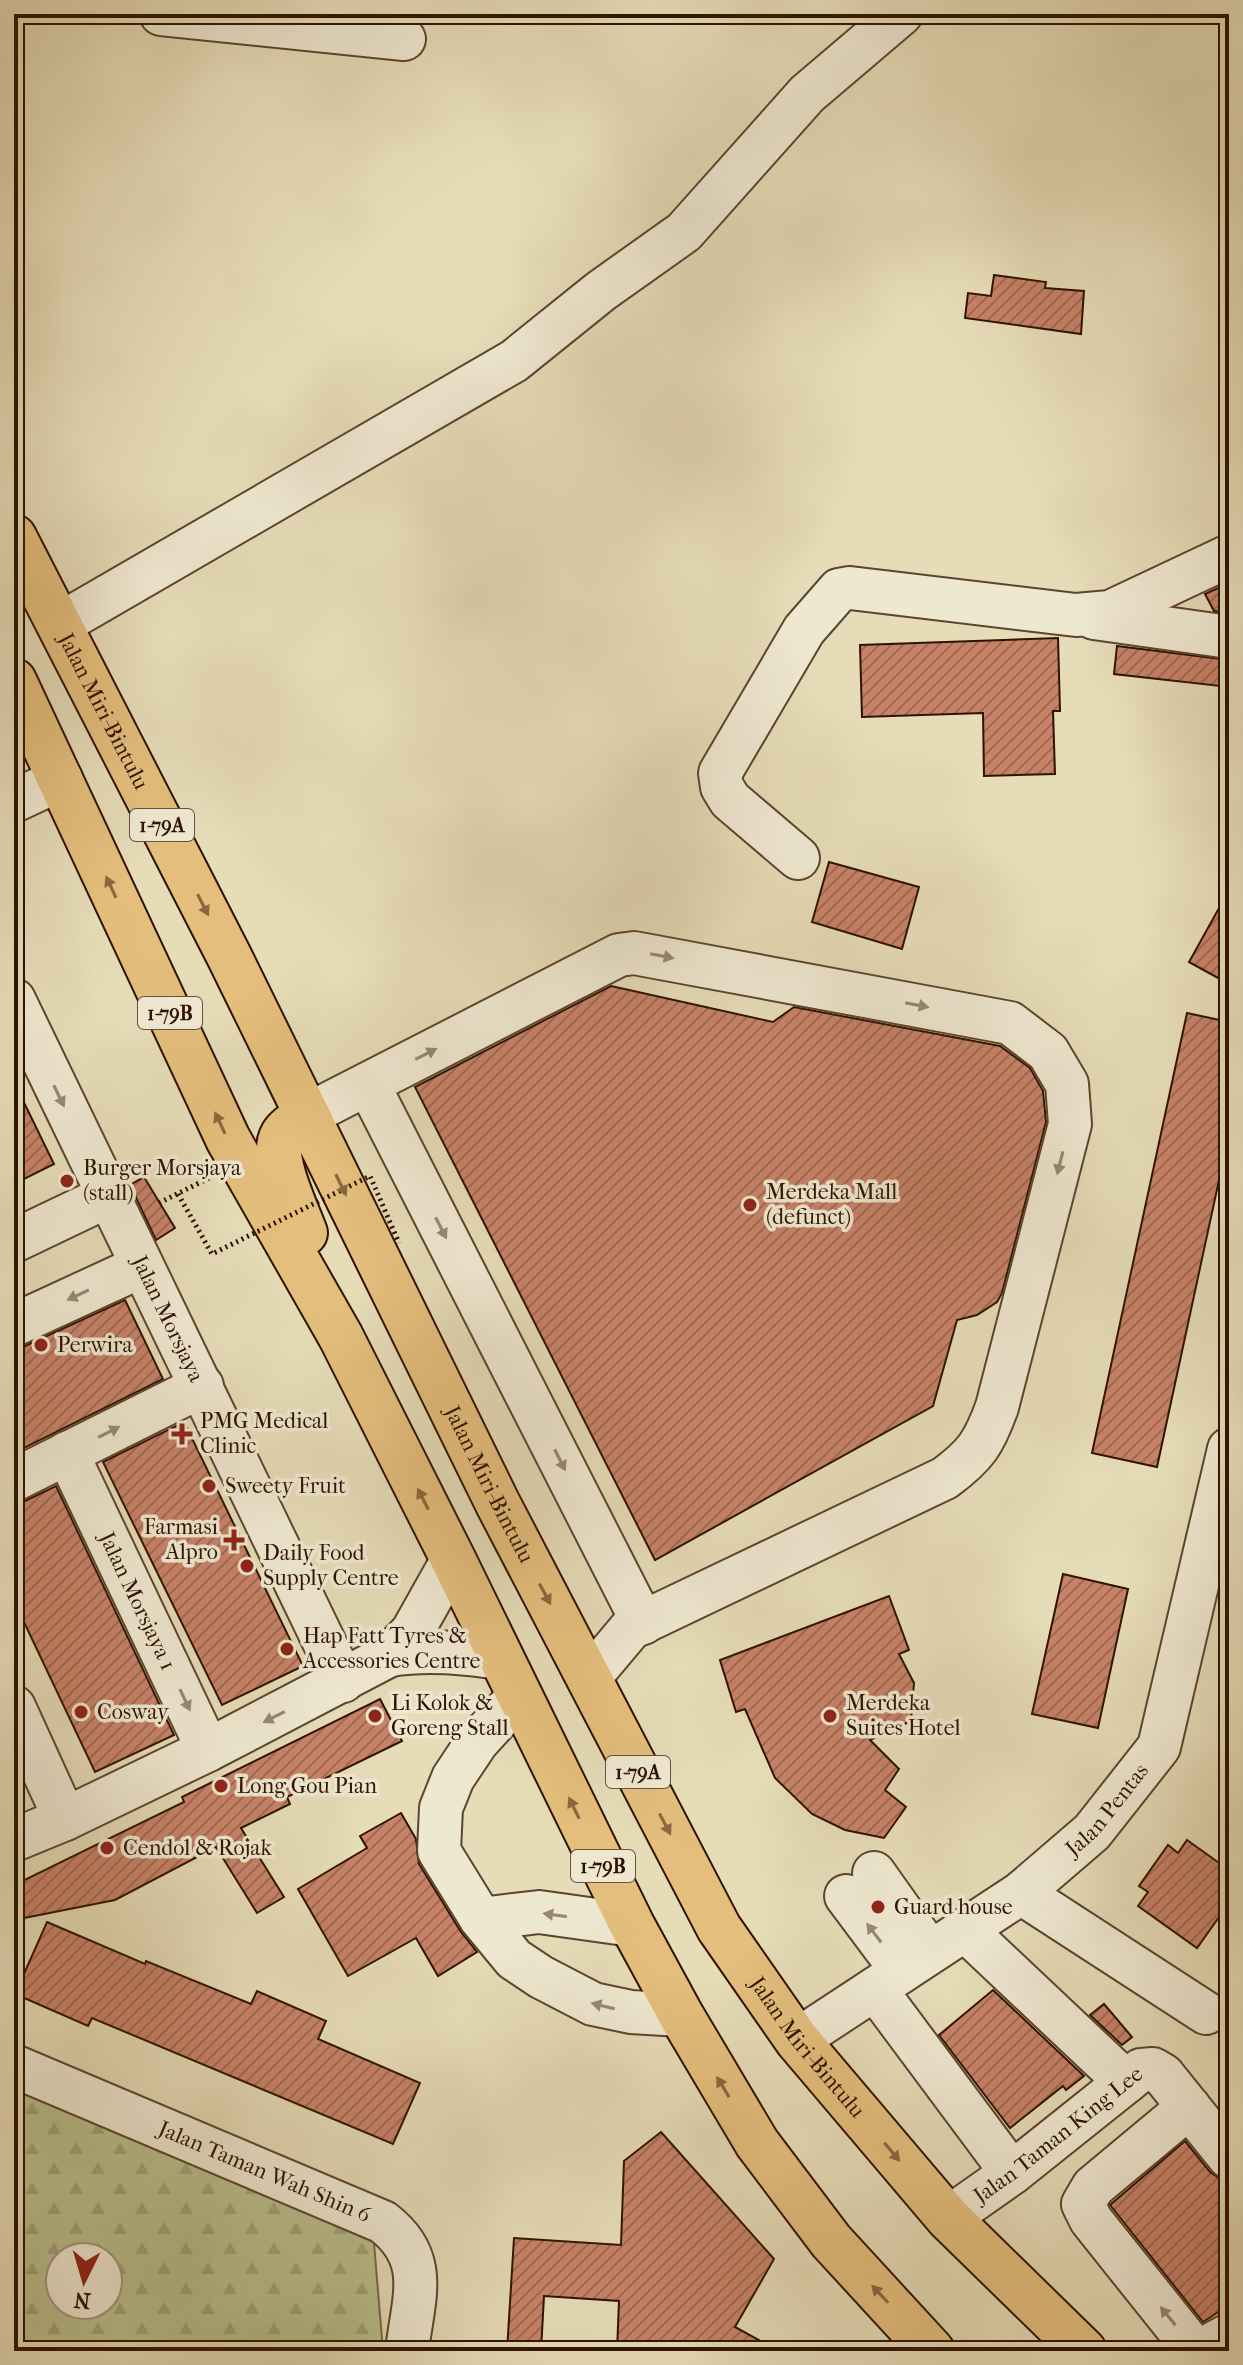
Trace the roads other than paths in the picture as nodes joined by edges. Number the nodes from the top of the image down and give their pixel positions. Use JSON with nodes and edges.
{"nodes":[{"id":1,"x":161,"y":14,"type":"edge"},
{"id":2,"x":901,"y":14,"type":"edge"},
{"id":3,"x":404,"y":39,"type":"dead end"},
{"id":4,"x":14,"y":537,"type":"edge"},
{"id":5,"x":1229,"y":556,"type":"edge"},
{"id":6,"x":1076,"y":615,"type":"junction"},
{"id":7,"x":60,"y":624,"type":"junction"},
{"id":8,"x":1229,"y":637,"type":"edge"},
{"id":9,"x":14,"y":681,"type":"edge"},
{"id":10,"x":61,"y":779,"type":"junction"},
{"id":11,"x":14,"y":801,"type":"edge"},
{"id":12,"x":798,"y":858,"type":"dead end"},
{"id":13,"x":14,"y":1000,"type":"edge"},
{"id":14,"x":26,"y":1056,"type":"edge"},
{"id":15,"x":368,"y":1084,"type":"junction"},
{"id":16,"x":307,"y":1115,"type":"junction"},
{"id":17,"x":108,"y":1196,"type":"junction"},
{"id":18,"x":14,"y":1241,"type":"edge"},
{"id":19,"x":142,"y":1266,"type":"junction"},
{"id":20,"x":14,"y":1325,"type":"edge"},
{"id":21,"x":341,"y":1337,"type":"junction"},
{"id":22,"x":202,"y":1386,"type":"junction"},
{"id":23,"x":1229,"y":1449,"type":"edge"},
{"id":24,"x":67,"y":1453,"type":"junction"},
{"id":25,"x":14,"y":1480,"type":"edge"},
{"id":26,"x":453,"y":1559,"type":"junction"},
{"id":27,"x":643,"y":1623,"type":"junction"},
{"id":28,"x":390,"y":1655,"type":"junction"},
{"id":29,"x":510,"y":1677,"type":"junction"},
{"id":30,"x":589,"y":1678,"type":"junction"},
{"id":31,"x":343,"y":1681,"type":"junction"},
{"id":32,"x":14,"y":1707,"type":"edge"},
{"id":33,"x":208,"y":1750,"type":"junction"},
{"id":34,"x":65,"y":1819,"type":"junction"},
{"id":35,"x":14,"y":1840,"type":"edge"},
{"id":36,"x":860,"y":1884,"type":"dead end"},
{"id":37,"x":1021,"y":1893,"type":"junction"},
{"id":38,"x":481,"y":1919,"type":"junction"},
{"id":39,"x":632,"y":1925,"type":"junction"},
{"id":40,"x":965,"y":1930,"type":"junction"},
{"id":41,"x":902,"y":1971,"type":"junction"},
{"id":42,"x":1206,"y":2013,"type":"dead end"},
{"id":43,"x":681,"y":2015,"type":"junction"},
{"id":44,"x":797,"y":2040,"type":"junction"},
{"id":45,"x":14,"y":2066,"type":"edge"},
{"id":46,"x":1126,"y":2082,"type":"junction"},
{"id":47,"x":1189,"y":2107,"type":"junction"},
{"id":48,"x":1229,"y":2157,"type":"edge"},
{"id":49,"x":1012,"y":2173,"type":"junction"},
{"id":50,"x":948,"y":2218,"type":"junction"},
{"id":51,"x":1229,"y":2335,"type":"edge"},
{"id":52,"x":407,"y":2351,"type":"edge"},
{"id":53,"x":932,"y":2351,"type":"edge"},
{"id":54,"x":1084,"y":2351,"type":"edge"}],
"edges":[{"from":1,"to":3,"type":"street"},
{"from":2,"to":7,"type":"street"},
{"from":4,"to":7,"type":"highway","name":"Jalan Miri-Bintulu","number":"1-79A"},
{"from":5,"to":6,"type":"street"},
{"from":6,"to":8,"type":"street"},
{"from":6,"to":12,"type":"street"},
{"from":7,"to":16,"type":"highway","name":"Jalan Miri-Bintulu","number":"1-79A","one_way":true},
{"from":9,"to":10,"type":"highway","number":"1-79B"},
{"from":10,"to":11,"type":"street"},
{"from":21,"to":10,"type":"highway","number":"1-79B","one_way":true},
{"from":13,"to":14,"type":"street","name":"Jalan Morsjaya"},
{"from":14,"to":17,"type":"street","name":"Jalan Morsjaya","one_way":true},
{"from":15,"to":16,"type":"street"},
{"from":15,"to":27,"type":"street","one_way":true},
{"from":15,"to":27,"type":"street","one_way":true},
{"from":16,"to":21,"type":"highway"},
{"from":16,"to":30,"type":"highway","name":"Jalan Miri-Bintulu","number":"1-79A","one_way":true},
{"from":17,"to":18,"type":"street"},
{"from":17,"to":19,"type":"street","name":"Jalan Morsjaya"},
{"from":19,"to":20,"type":"street","one_way":true},
{"from":19,"to":22,"type":"street","name":"Jalan Morsjaya"},
{"from":26,"to":21,"type":"highway","number":"1-79B","one_way":true},
{"from":24,"to":22,"type":"street","one_way":true},
{"from":22,"to":31,"type":"street","name":"Jalan Morsjaya"},
{"from":23,"to":37,"type":"street","name":"Jalan Pentas"},
{"from":24,"to":25,"type":"street"},
{"from":24,"to":33,"type":"street","name":"Jalan Morsjaya 1","one_way":true},
{"from":26,"to":28,"type":"street"},
{"from":26,"to":29,"type":"highway","number":"1-79B"},
{"from":27,"to":30,"type":"street"},
{"from":28,"to":29,"type":"street"},
{"from":28,"to":31,"type":"street"},
{"from":29,"to":38,"type":"street"},
{"from":39,"to":29,"type":"highway","number":"1-79B","one_way":true},
{"from":30,"to":44,"type":"highway","name":"Jalan Miri-Bintulu","number":"1-79A","one_way":true},
{"from":31,"to":33,"type":"street","one_way":true},
{"from":32,"to":34,"type":"street"},
{"from":33,"to":34,"type":"street"},
{"from":34,"to":35,"type":"street"},
{"from":36,"to":41,"type":"street"},
{"from":37,"to":40,"type":"street","name":"Jalan Pentas"},
{"from":37,"to":42,"type":"street"},
{"from":39,"to":38,"type":"street","one_way":true},
{"from":43,"to":38,"type":"street","one_way":true},
{"from":39,"to":43,"type":"highway","number":"1-79B"},
{"from":40,"to":41,"type":"street","name":"Jalan Pentas"},
{"from":40,"to":46,"type":"street"},
{"from":41,"to":44,"type":"street","name":"Jalan Pentas"},
{"from":41,"to":49,"type":"street"},
{"from":53,"to":43,"type":"highway","number":"1-79B","one_way":true},
{"from":44,"to":50,"type":"highway","name":"Jalan Miri-Bintulu","number":"1-79A","one_way":true},
{"from":45,"to":52,"type":"street","name":"Jalan Taman Wah Shin 6"},
{"from":46,"to":47,"type":"street","name":"Jalan Taman King Lee"},
{"from":46,"to":49,"type":"street","name":"Jalan Taman King Lee"},
{"from":47,"to":48,"type":"street","name":"Jalan Taman King Lee"},
{"from":51,"to":47,"type":"street","one_way":true},
{"from":49,"to":50,"type":"street","name":"Jalan Taman King Lee"},
{"from":50,"to":54,"type":"highway","name":"Jalan Miri-Bintulu","number":"1-79A"}]}
